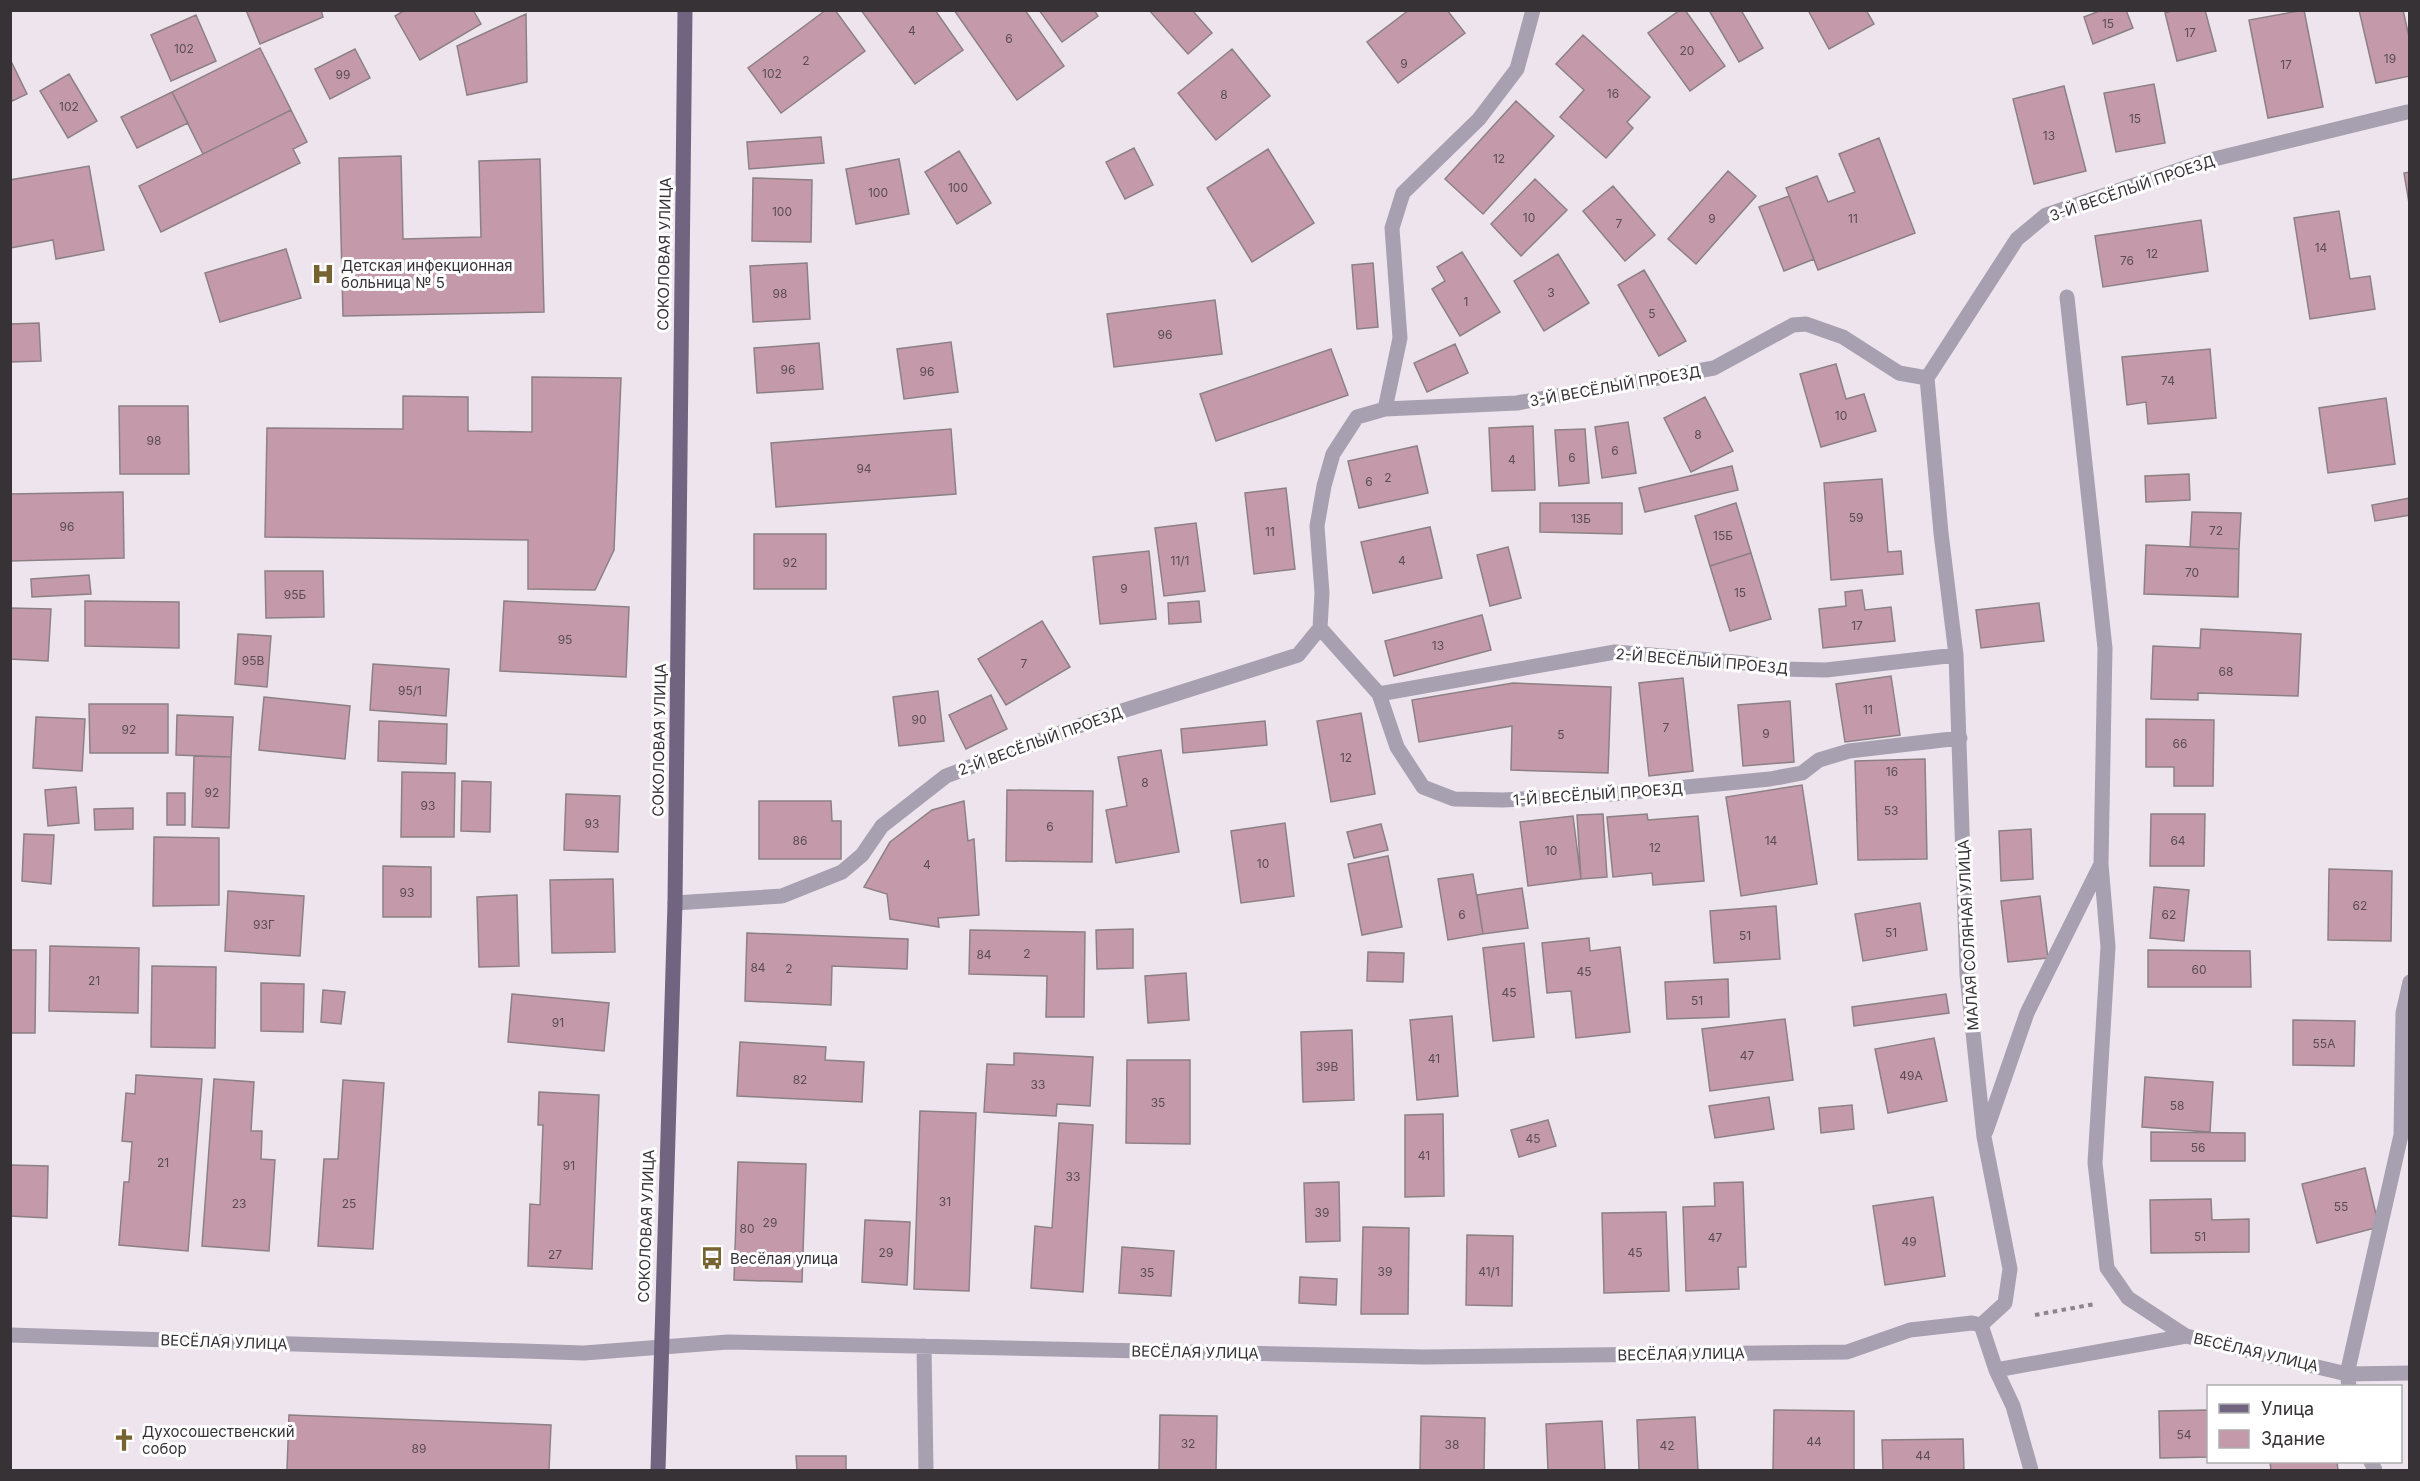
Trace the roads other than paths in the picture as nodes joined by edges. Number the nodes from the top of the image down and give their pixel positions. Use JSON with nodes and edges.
{"nodes":[{"id":1,"x":1533,"y":10,"type":"edge"},
{"id":2,"x":688,"y":11,"type":"edge"},
{"id":3,"x":2407,"y":112,"type":"dead end"},
{"id":4,"x":2067,"y":297,"type":"dead end"},
{"id":5,"x":1927,"y":378,"type":"junction"},
{"id":6,"x":1385,"y":408,"type":"junction"},
{"id":7,"x":1320,"y":628,"type":"junction"},
{"id":8,"x":1956,"y":654,"type":"junction"},
{"id":9,"x":1379,"y":694,"type":"junction"},
{"id":10,"x":1960,"y":738,"type":"junction"},
{"id":11,"x":2101,"y":864,"type":"junction"},
{"id":12,"x":675,"y":903,"type":"junction"},
{"id":13,"x":2409,"y":982,"type":"edge"},
{"id":14,"x":1984,"y":1137,"type":"junction"},
{"id":15,"x":1981,"y":1325,"type":"junction"},
{"id":16,"x":10,"y":1335,"type":"edge"},
{"id":17,"x":2186,"y":1336,"type":"junction"},
{"id":18,"x":924,"y":1346,"type":"junction"},
{"id":19,"x":660,"y":1349,"type":"junction"},
{"id":20,"x":1996,"y":1370,"type":"junction"},
{"id":21,"x":2409,"y":1372,"type":"edge"},
{"id":22,"x":2348,"y":1380,"type":"edge"},
{"id":23,"x":658,"y":1470,"type":"edge"},
{"id":24,"x":926,"y":1470,"type":"edge"},
{"id":25,"x":2031,"y":1470,"type":"edge"}],
"edges":[{"from":1,"to":6,"type":"street"},
{"from":2,"to":12,"type":"main road","name":"СОКОЛОВАЯ УЛИЦА"},
{"from":3,"to":5,"type":"street","name":"3-Й ВЕСЁЛЫЙ ПРОЕЗД"},
{"from":4,"to":11,"type":"street"},
{"from":5,"to":6,"type":"street","name":"3-Й ВЕСЁЛЫЙ ПРОЕЗД"},
{"from":5,"to":8,"type":"street","name":"МАЛАЯ СОЛЯНАЯ УЛИЦА"},
{"from":6,"to":7,"type":"street","name":"3-Й ВЕСЁЛЫЙ ПРОЕЗД"},
{"from":7,"to":9,"type":"street","name":"1-Й ВЕСЁЛЫЙ ПРОЕЗД"},
{"from":7,"to":12,"type":"street","name":"2-Й ВЕСЁЛЫЙ ПРОЕЗД"},
{"from":8,"to":9,"type":"street","name":"2-Й ВЕСЁЛЫЙ ПРОЕЗД"},
{"from":8,"to":10,"type":"street","name":"МАЛАЯ СОЛЯНАЯ УЛИЦА"},
{"from":9,"to":10,"type":"street","name":"1-Й ВЕСЁЛЫЙ ПРОЕЗД"},
{"from":10,"to":14,"type":"street","name":"МАЛАЯ СОЛЯНАЯ УЛИЦА"},
{"from":11,"to":14,"type":"street"},
{"from":11,"to":17,"type":"street"},
{"from":12,"to":19,"type":"main road","name":"СОКОЛОВАЯ УЛИЦА"},
{"from":13,"to":22,"type":"street"},
{"from":14,"to":15,"type":"street","name":"МАЛАЯ СОЛЯНАЯ УЛИЦА"},
{"from":15,"to":18,"type":"street","name":"ВЕСЁЛАЯ УЛИЦА"},
{"from":15,"to":20,"type":"street"},
{"from":16,"to":19,"type":"street","name":"ВЕСЁЛАЯ УЛИЦА"},
{"from":17,"to":20,"type":"street","name":"ВЕСЁЛАЯ УЛИЦА"},
{"from":17,"to":22,"type":"street","name":"ВЕСЁЛАЯ УЛИЦА"},
{"from":18,"to":19,"type":"street","name":"ВЕСЁЛАЯ УЛИЦА"},
{"from":18,"to":24,"type":"street"},
{"from":19,"to":23,"type":"main road","name":"СОКОЛОВАЯ УЛИЦА"},
{"from":20,"to":25,"type":"street"},
{"from":21,"to":22,"type":"street","name":"ВЕСЁЛАЯ УЛИЦА"}]}
